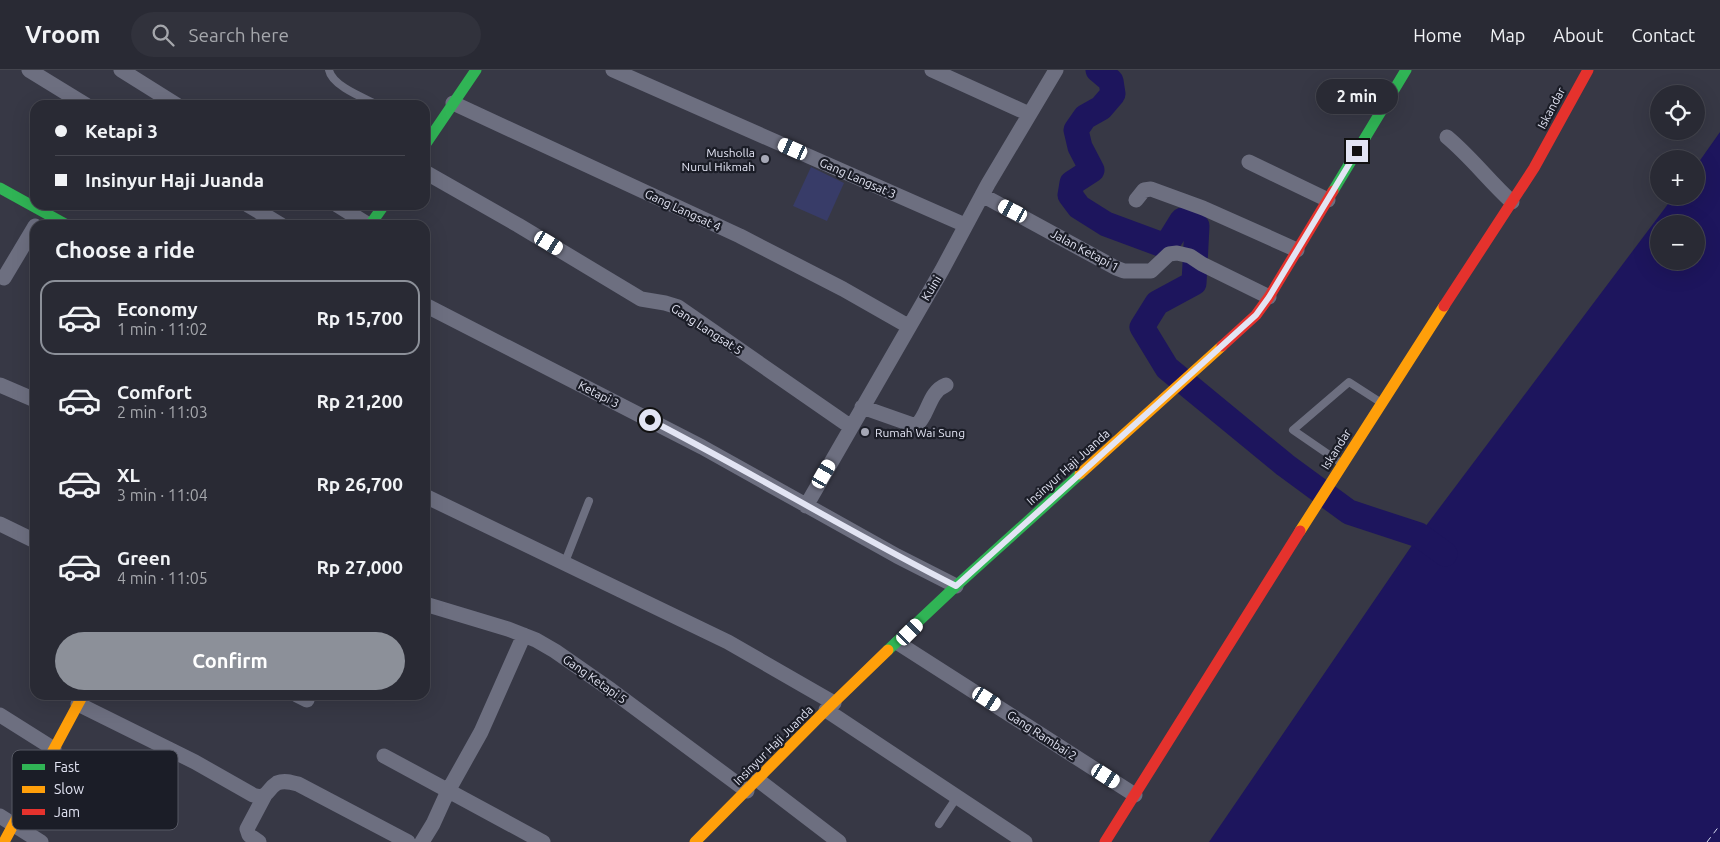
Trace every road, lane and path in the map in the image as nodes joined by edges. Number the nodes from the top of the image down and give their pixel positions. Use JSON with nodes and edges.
{"nodes":[{"id":1,"x":30,"y":70,"type":"edge"},
{"id":2,"x":121,"y":70,"type":"edge"},
{"id":3,"x":329,"y":70,"type":"edge"},
{"id":4,"x":476,"y":70,"type":"edge"},
{"id":5,"x":613,"y":70,"type":"edge"},
{"id":6,"x":932,"y":70,"type":"edge"},
{"id":7,"x":1056,"y":70,"type":"edge"},
{"id":8,"x":1406,"y":70,"type":"edge"},
{"id":9,"x":1586,"y":71,"type":"edge"},
{"id":10,"x":78,"y":100,"type":"edge"},
{"id":11,"x":169,"y":100,"type":"edge"},
{"id":12,"x":368,"y":100,"type":"edge"},
{"id":13,"x":453,"y":103,"type":"junction"},
{"id":14,"x":1029,"y":114,"type":"junction"},
{"id":15,"x":430,"y":130,"type":"edge"},
{"id":16,"x":1447,"y":137,"type":"dead end"},
{"id":17,"x":1250,"y":162,"type":"dead end"},
{"id":18,"x":430,"y":175,"type":"edge"},
{"id":19,"x":0,"y":188,"type":"edge"},
{"id":20,"x":982,"y":195,"type":"junction"},
{"id":21,"x":1136,"y":200,"type":"dead end"},
{"id":22,"x":1328,"y":200,"type":"junction"},
{"id":23,"x":1512,"y":202,"type":"junction"},
{"id":24,"x":256,"y":210,"type":"edge"},
{"id":25,"x":345,"y":210,"type":"edge"},
{"id":26,"x":37,"y":220,"type":"edge"},
{"id":27,"x":273,"y":220,"type":"edge"},
{"id":28,"x":362,"y":220,"type":"edge"},
{"id":29,"x":966,"y":225,"type":"junction"},
{"id":30,"x":30,"y":234,"type":"edge"},
{"id":31,"x":1297,"y":250,"type":"junction"},
{"id":32,"x":4,"y":278,"type":"dead end"},
{"id":33,"x":1269,"y":297,"type":"junction"},
{"id":34,"x":430,"y":308,"type":"edge"},
{"id":35,"x":908,"y":326,"type":"junction"},
{"id":36,"x":0,"y":385,"type":"edge"},
{"id":37,"x":946,"y":385,"type":"dead end"},
{"id":38,"x":30,"y":398,"type":"edge"},
{"id":39,"x":1382,"y":403,"type":"junction"},
{"id":40,"x":862,"y":407,"type":"junction"},
{"id":41,"x":850,"y":427,"type":"junction"},
{"id":42,"x":1342,"y":464,"type":"junction"},
{"id":43,"x":430,"y":498,"type":"edge"},
{"id":44,"x":589,"y":501,"type":"dead end"},
{"id":45,"x":806,"y":506,"type":"junction"},
{"id":46,"x":0,"y":524,"type":"edge"},
{"id":47,"x":30,"y":539,"type":"edge"},
{"id":48,"x":565,"y":562,"type":"junction"},
{"id":49,"x":956,"y":586,"type":"junction"},
{"id":50,"x":430,"y":606,"type":"edge"},
{"id":51,"x":524,"y":634,"type":"junction"},
{"id":52,"x":898,"y":643,"type":"junction"},
{"id":53,"x":80,"y":700,"type":"edge"},
{"id":54,"x":830,"y":707,"type":"junction"},
{"id":55,"x":0,"y":715,"type":"edge"},
{"id":56,"x":54,"y":749,"type":"joint"},
{"id":57,"x":173,"y":750,"type":"edge"},
{"id":58,"x":178,"y":753,"type":"edge"},
{"id":59,"x":384,"y":756,"type":"dead end"},
{"id":60,"x":752,"y":785,"type":"junction"},
{"id":61,"x":448,"y":790,"type":"junction"},
{"id":62,"x":264,"y":795,"type":"junction"},
{"id":63,"x":1135,"y":795,"type":"junction"},
{"id":64,"x":957,"y":797,"type":"junction"},
{"id":65,"x":0,"y":816,"type":"edge"},
{"id":66,"x":12,"y":824,"type":"edge"},
{"id":67,"x":939,"y":824,"type":"dead end"},
{"id":68,"x":12,"y":828,"type":"edge"},
{"id":69,"x":22,"y":830,"type":"edge"},
{"id":70,"x":4,"y":842,"type":"edge"},
{"id":71,"x":41,"y":842,"type":"edge"},
{"id":72,"x":259,"y":842,"type":"edge"},
{"id":73,"x":408,"y":842,"type":"edge"},
{"id":74,"x":422,"y":842,"type":"edge"},
{"id":75,"x":543,"y":842,"type":"edge"},
{"id":76,"x":695,"y":842,"type":"edge"},
{"id":77,"x":839,"y":842,"type":"edge"},
{"id":78,"x":1025,"y":842,"type":"edge"},
{"id":79,"x":1105,"y":842,"type":"edge"}],
"edges":[{"from":1,"to":10,"type":"street"},
{"from":2,"to":11,"type":"street"},
{"from":3,"to":12,"type":"lane"},
{"from":4,"to":13,"type":"street"},
{"from":5,"to":29,"type":"street","name":"Gang Langsat 3"},
{"from":6,"to":14,"type":"street"},
{"from":7,"to":14,"type":"street","name":"Kuini"},
{"from":8,"to":22,"type":"street","name":"Insinyur Haji Juanda"},
{"from":9,"to":23,"type":"street","name":"Iskandar"},
{"from":13,"to":15,"type":"street"},
{"from":13,"to":35,"type":"street","name":"Gang Langsat 4"},
{"from":14,"to":20,"type":"street","name":"Kuini"},
{"from":16,"to":23,"type":"street"},
{"from":17,"to":22,"type":"street"},
{"from":18,"to":41,"type":"street","name":"Gang Langsat 5"},
{"from":19,"to":26,"type":"street"},
{"from":20,"to":29,"type":"street","name":"Kuini"},
{"from":20,"to":33,"type":"street","name":"Jalan Ketapi 1"},
{"from":21,"to":31,"type":"street"},
{"from":22,"to":31,"type":"street","name":"Insinyur Haji Juanda"},
{"from":23,"to":39,"type":"street","name":"Iskandar"},
{"from":24,"to":27,"type":"street"},
{"from":25,"to":28,"type":"street"},
{"from":29,"to":35,"type":"street","name":"Kuini"},
{"from":30,"to":32,"type":"street"},
{"from":31,"to":33,"type":"street","name":"Insinyur Haji Juanda"},
{"from":33,"to":49,"type":"street","name":"Insinyur Haji Juanda"},
{"from":34,"to":45,"type":"street","name":"Ketapi 3"},
{"from":35,"to":40,"type":"street","name":"Kuini"},
{"from":36,"to":38,"type":"street"},
{"from":37,"to":40,"type":"street"},
{"from":39,"to":42,"type":"street","name":"Iskandar"},
{"from":39,"to":42,"type":"lane"},
{"from":40,"to":41,"type":"street","name":"Kuini"},
{"from":41,"to":45,"type":"street","name":"Kuini"},
{"from":42,"to":63,"type":"street","name":"Iskandar"},
{"from":43,"to":48,"type":"street"},
{"from":44,"to":48,"type":"lane"},
{"from":45,"to":49,"type":"street","name":"Ketapi 3"},
{"from":46,"to":47,"type":"street"},
{"from":48,"to":54,"type":"street"},
{"from":49,"to":52,"type":"street","name":"Insinyur Haji Juanda"},
{"from":50,"to":51,"type":"street","name":"Gang Ketapi 5"},
{"from":51,"to":60,"type":"street","name":"Gang Ketapi 5"},
{"from":51,"to":61,"type":"street"},
{"from":52,"to":54,"type":"street","name":"Insinyur Haji Juanda"},
{"from":52,"to":63,"type":"street","name":"Gang Rambai 2"},
{"from":53,"to":56,"type":"street"},
{"from":53,"to":57,"type":"street"},
{"from":54,"to":60,"type":"street","name":"Insinyur Haji Juanda"},
{"from":54,"to":64,"type":"street"},
{"from":55,"to":56,"type":"street"},
{"from":58,"to":62,"type":"street"},
{"from":59,"to":61,"type":"street"},
{"from":60,"to":76,"type":"street","name":"Insinyur Haji Juanda"},
{"from":60,"to":77,"type":"street","name":"Gang Ketapi 5"},
{"from":61,"to":74,"type":"street"},
{"from":61,"to":75,"type":"street"},
{"from":62,"to":72,"type":"street"},
{"from":62,"to":73,"type":"street"},
{"from":63,"to":79,"type":"street","name":"Iskandar"},
{"from":64,"to":67,"type":"lane"},
{"from":64,"to":78,"type":"street"},
{"from":65,"to":66,"type":"street"},
{"from":68,"to":70,"type":"street"},
{"from":69,"to":71,"type":"street"}]}
